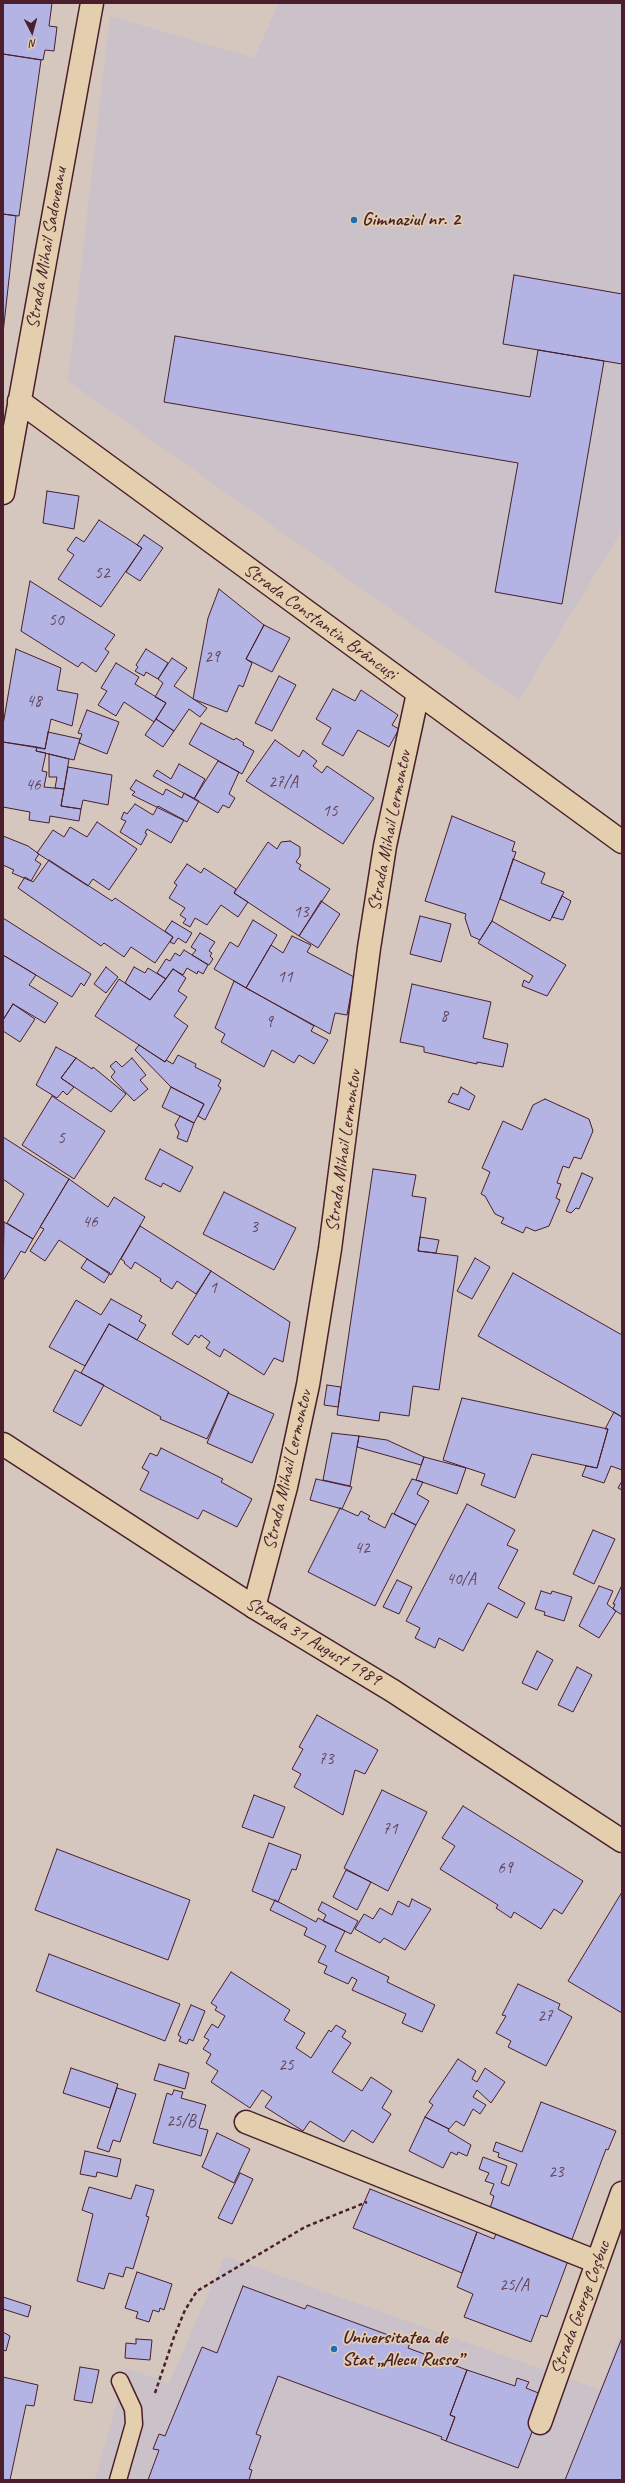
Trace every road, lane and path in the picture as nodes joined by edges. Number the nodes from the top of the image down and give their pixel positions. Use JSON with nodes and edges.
{"nodes":[{"id":1,"x":92,"y":3,"type":"edge"},
{"id":2,"x":19,"y":401,"type":"junction"},
{"id":3,"x":3,"y":493,"type":"edge"},
{"id":4,"x":418,"y":693,"type":"junction"},
{"id":5,"x":622,"y":842,"type":"edge"},
{"id":6,"x":3,"y":1444,"type":"edge"},
{"id":7,"x":254,"y":1607,"type":"junction"},
{"id":8,"x":622,"y":1842,"type":"edge"},
{"id":9,"x":246,"y":2122,"type":"dead end"},
{"id":10,"x":408,"y":2185,"type":"junction"},
{"id":11,"x":622,"y":2193,"type":"edge"},
{"id":12,"x":597,"y":2262,"type":"junction"},
{"id":13,"x":120,"y":2381,"type":"dead end"},
{"id":14,"x":133,"y":2409,"type":"junction"},
{"id":15,"x":540,"y":2423,"type":"dead end"},
{"id":16,"x":118,"y":2480,"type":"edge"}],
"edges":[{"from":1,"to":2,"type":"street","name":"Strada Mihail Sadoveanu"},
{"from":2,"to":3,"type":"street","name":"Strada Mihail Sadoveanu"},
{"from":2,"to":4,"type":"street","name":"Strada Constantin Brâncuși"},
{"from":4,"to":5,"type":"street","name":"Strada Constantin Brâncuși"},
{"from":4,"to":7,"type":"street","name":"Strada Mihail Lermontov"},
{"from":6,"to":7,"type":"street","name":"Strada 31 August 1989"},
{"from":7,"to":8,"type":"street","name":"Strada 31 August 1989"},
{"from":9,"to":10,"type":"street"},
{"from":10,"to":12,"type":"street"},
{"from":10,"to":14,"type":"path"},
{"from":11,"to":12,"type":"street","name":"Strada George Coșbuc"},
{"from":12,"to":15,"type":"street","name":"Strada George Coșbuc"},
{"from":13,"to":14,"type":"lane"},
{"from":14,"to":16,"type":"lane"}]}
